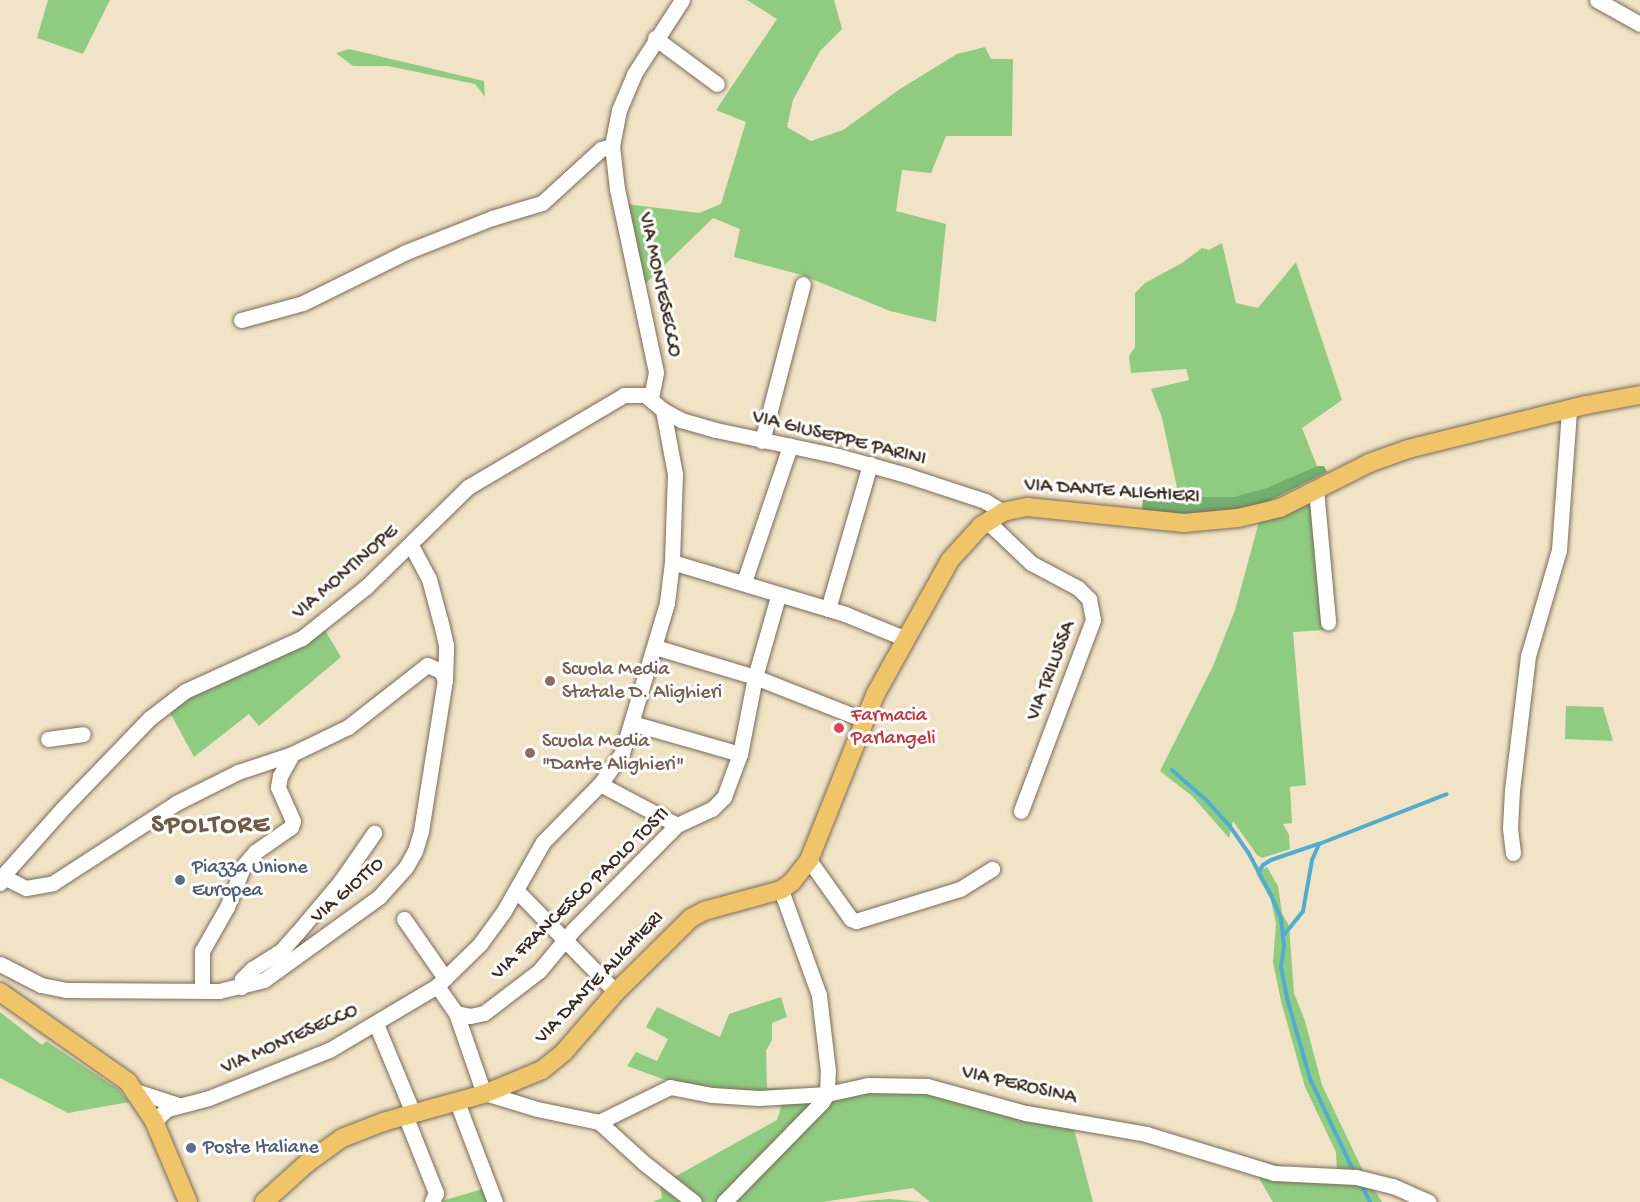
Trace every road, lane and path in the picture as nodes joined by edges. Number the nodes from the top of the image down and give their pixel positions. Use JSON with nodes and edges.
{"nodes":[{"id":1,"x":682,"y":0,"type":"edge"},
{"id":2,"x":1597,"y":0,"type":"edge"},
{"id":3,"x":1640,"y":24,"type":"edge"},
{"id":4,"x":655,"y":38,"type":"junction"},
{"id":5,"x":717,"y":84,"type":"dead end"},
{"id":6,"x":612,"y":146,"type":"junction"},
{"id":7,"x":804,"y":284,"type":"dead end"},
{"id":8,"x":241,"y":320,"type":"dead end"},
{"id":9,"x":1640,"y":395,"type":"edge"},
{"id":10,"x":651,"y":398,"type":"junction"},
{"id":11,"x":663,"y":410,"type":"junction"},
{"id":12,"x":1569,"y":410,"type":"junction"},
{"id":13,"x":762,"y":441,"type":"junction"},
{"id":14,"x":790,"y":446,"type":"junction"},
{"id":15,"x":870,"y":464,"type":"junction"},
{"id":16,"x":1316,"y":489,"type":"junction"},
{"id":17,"x":1003,"y":512,"type":"junction"},
{"id":18,"x":987,"y":521,"type":"junction"},
{"id":19,"x":411,"y":545,"type":"junction"},
{"id":20,"x":672,"y":562,"type":"junction"},
{"id":21,"x":744,"y":582,"type":"junction"},
{"id":22,"x":778,"y":596,"type":"junction"},
{"id":23,"x":828,"y":609,"type":"junction"},
{"id":24,"x":1328,"y":622,"type":"dead end"},
{"id":25,"x":906,"y":639,"type":"junction"},
{"id":26,"x":655,"y":647,"type":"junction"},
{"id":27,"x":446,"y":652,"type":"junction"},
{"id":28,"x":427,"y":666,"type":"junction"},
{"id":29,"x":755,"y":677,"type":"junction"},
{"id":30,"x":445,"y":680,"type":"junction"},
{"id":31,"x":864,"y":720,"type":"junction"},
{"id":32,"x":632,"y":723,"type":"junction"},
{"id":33,"x":83,"y":734,"type":"dead end"},
{"id":34,"x":48,"y":739,"type":"dead end"},
{"id":35,"x":292,"y":754,"type":"junction"},
{"id":36,"x":740,"y":754,"type":"junction"},
{"id":37,"x":600,"y":784,"type":"junction"},
{"id":38,"x":1021,"y":811,"type":"dead end"},
{"id":39,"x":677,"y":825,"type":"junction"},
{"id":40,"x":374,"y":834,"type":"dead end"},
{"id":41,"x":1513,"y":854,"type":"dead end"},
{"id":42,"x":809,"y":860,"type":"junction"},
{"id":43,"x":992,"y":869,"type":"dead end"},
{"id":44,"x":1,"y":879,"type":"edge"},
{"id":45,"x":516,"y":890,"type":"junction"},
{"id":46,"x":781,"y":890,"type":"junction"},
{"id":47,"x":404,"y":918,"type":"dead end"},
{"id":48,"x":565,"y":940,"type":"junction"},
{"id":49,"x":0,"y":964,"type":"edge"},
{"id":50,"x":441,"y":982,"type":"junction"},
{"id":51,"x":242,"y":987,"type":"junction"},
{"id":52,"x":202,"y":991,"type":"junction"},
{"id":53,"x":0,"y":992,"type":"edge"},
{"id":54,"x":616,"y":992,"type":"junction"},
{"id":55,"x":456,"y":1013,"type":"junction"},
{"id":56,"x":376,"y":1024,"type":"junction"},
{"id":57,"x":138,"y":1092,"type":"junction"},
{"id":58,"x":485,"y":1093,"type":"junction"},
{"id":59,"x":827,"y":1094,"type":"junction"},
{"id":60,"x":458,"y":1102,"type":"junction"},
{"id":61,"x":178,"y":1105,"type":"junction"},
{"id":62,"x":409,"y":1114,"type":"junction"},
{"id":63,"x":154,"y":1121,"type":"junction"},
{"id":64,"x":599,"y":1122,"type":"junction"},
{"id":65,"x":188,"y":1202,"type":"edge"},
{"id":66,"x":264,"y":1202,"type":"edge"},
{"id":67,"x":432,"y":1202,"type":"edge"},
{"id":68,"x":495,"y":1202,"type":"edge"},
{"id":69,"x":694,"y":1202,"type":"edge"},
{"id":70,"x":723,"y":1202,"type":"edge"},
{"id":71,"x":1429,"y":1202,"type":"edge"}],
"edges":[{"from":1,"to":4,"type":"street","name":"VIA MONTESECCO"},
{"from":2,"to":3,"type":"street"},
{"from":4,"to":5,"type":"street"},
{"from":4,"to":6,"type":"street","name":"VIA MONTESECCO"},
{"from":6,"to":8,"type":"street"},
{"from":6,"to":10,"type":"street","name":"VIA MONTESECCO"},
{"from":7,"to":13,"type":"street"},
{"from":9,"to":12,"type":"main road","name":"VIA DANTE ALIGHIERI"},
{"from":10,"to":11,"type":"street"},
{"from":10,"to":19,"type":"street","name":"VIA MONTINOPE"},
{"from":11,"to":13,"type":"street","name":"VIA GIUSEPPE PARINI"},
{"from":11,"to":20,"type":"street","name":"VIA MONTESECCO"},
{"from":12,"to":16,"type":"main road","name":"VIA DANTE ALIGHIERI"},
{"from":12,"to":41,"type":"street"},
{"from":13,"to":14,"type":"street","name":"VIA GIUSEPPE PARINI"},
{"from":14,"to":15,"type":"street","name":"VIA GIUSEPPE PARINI"},
{"from":14,"to":21,"type":"street"},
{"from":15,"to":17,"type":"street","name":"VIA GIUSEPPE PARINI"},
{"from":15,"to":23,"type":"street"},
{"from":16,"to":17,"type":"main road","name":"VIA DANTE ALIGHIERI"},
{"from":16,"to":24,"type":"street"},
{"from":17,"to":18,"type":"main road","name":"VIA DANTE ALIGHIERI"},
{"from":18,"to":25,"type":"main road","name":"VIA DANTE ALIGHIERI"},
{"from":18,"to":38,"type":"street","name":"VIA TRILUSSA"},
{"from":19,"to":27,"type":"street","name":"VIA GIOTTO"},
{"from":19,"to":44,"type":"street","name":"VIA MONTINOPE"},
{"from":20,"to":21,"type":"street"},
{"from":20,"to":26,"type":"street","name":"VIA MONTESECCO"},
{"from":21,"to":22,"type":"street"},
{"from":22,"to":23,"type":"street"},
{"from":22,"to":29,"type":"street","name":"VIA FRANCESCO PAOLO TOSTI"},
{"from":23,"to":25,"type":"street"},
{"from":25,"to":31,"type":"main road","name":"VIA DANTE ALIGHIERI"},
{"from":26,"to":29,"type":"street"},
{"from":26,"to":32,"type":"street","name":"VIA MONTESECCO"},
{"from":27,"to":28,"type":"street"},
{"from":27,"to":30,"type":"street","name":"VIA GIOTTO"},
{"from":28,"to":30,"type":"street"},
{"from":28,"to":35,"type":"street"},
{"from":29,"to":31,"type":"street"},
{"from":29,"to":36,"type":"street","name":"VIA FRANCESCO PAOLO TOSTI"},
{"from":30,"to":51,"type":"street","name":"VIA GIOTTO"},
{"from":31,"to":42,"type":"main road","name":"VIA DANTE ALIGHIERI"},
{"from":32,"to":36,"type":"street"},
{"from":32,"to":37,"type":"street","name":"VIA MONTESECCO"},
{"from":33,"to":34,"type":"street"},
{"from":35,"to":44,"type":"street"},
{"from":35,"to":52,"type":"street"},
{"from":36,"to":39,"type":"street","name":"VIA FRANCESCO PAOLO TOSTI"},
{"from":37,"to":39,"type":"street"},
{"from":37,"to":45,"type":"street","name":"VIA MONTESECCO"},
{"from":39,"to":48,"type":"street","name":"VIA FRANCESCO PAOLO TOSTI"},
{"from":40,"to":51,"type":"street"},
{"from":42,"to":43,"type":"street"},
{"from":42,"to":46,"type":"main road","name":"VIA DANTE ALIGHIERI"},
{"from":45,"to":48,"type":"street"},
{"from":45,"to":50,"type":"street","name":"VIA MONTESECCO"},
{"from":46,"to":54,"type":"main road","name":"VIA DANTE ALIGHIERI"},
{"from":46,"to":59,"type":"street"},
{"from":47,"to":50,"type":"street"},
{"from":48,"to":54,"type":"street"},
{"from":48,"to":55,"type":"street","name":"VIA FRANCESCO PAOLO TOSTI"},
{"from":49,"to":52,"type":"street","name":"VIA GIOTTO"},
{"from":50,"to":55,"type":"street"},
{"from":50,"to":56,"type":"street","name":"VIA MONTESECCO"},
{"from":51,"to":52,"type":"street","name":"VIA GIOTTO"},
{"from":53,"to":57,"type":"main road"},
{"from":54,"to":58,"type":"main road","name":"VIA DANTE ALIGHIERI"},
{"from":55,"to":58,"type":"street"},
{"from":56,"to":61,"type":"street","name":"VIA MONTESECCO"},
{"from":56,"to":62,"type":"street"},
{"from":57,"to":61,"type":"street"},
{"from":57,"to":63,"type":"main road"},
{"from":58,"to":60,"type":"main road","name":"VIA DANTE ALIGHIERI"},
{"from":58,"to":64,"type":"street"},
{"from":59,"to":64,"type":"street","name":"VIA PEROSINA"},
{"from":59,"to":70,"type":"street"},
{"from":59,"to":71,"type":"street","name":"VIA PEROSINA"},
{"from":60,"to":62,"type":"main road","name":"VIA DANTE ALIGHIERI"},
{"from":60,"to":68,"type":"street"},
{"from":61,"to":63,"type":"street","name":"VIA MONTESECCO"},
{"from":62,"to":66,"type":"main road","name":"VIA DANTE ALIGHIERI"},
{"from":62,"to":67,"type":"street"},
{"from":63,"to":65,"type":"main road"},
{"from":64,"to":69,"type":"street"}]}
